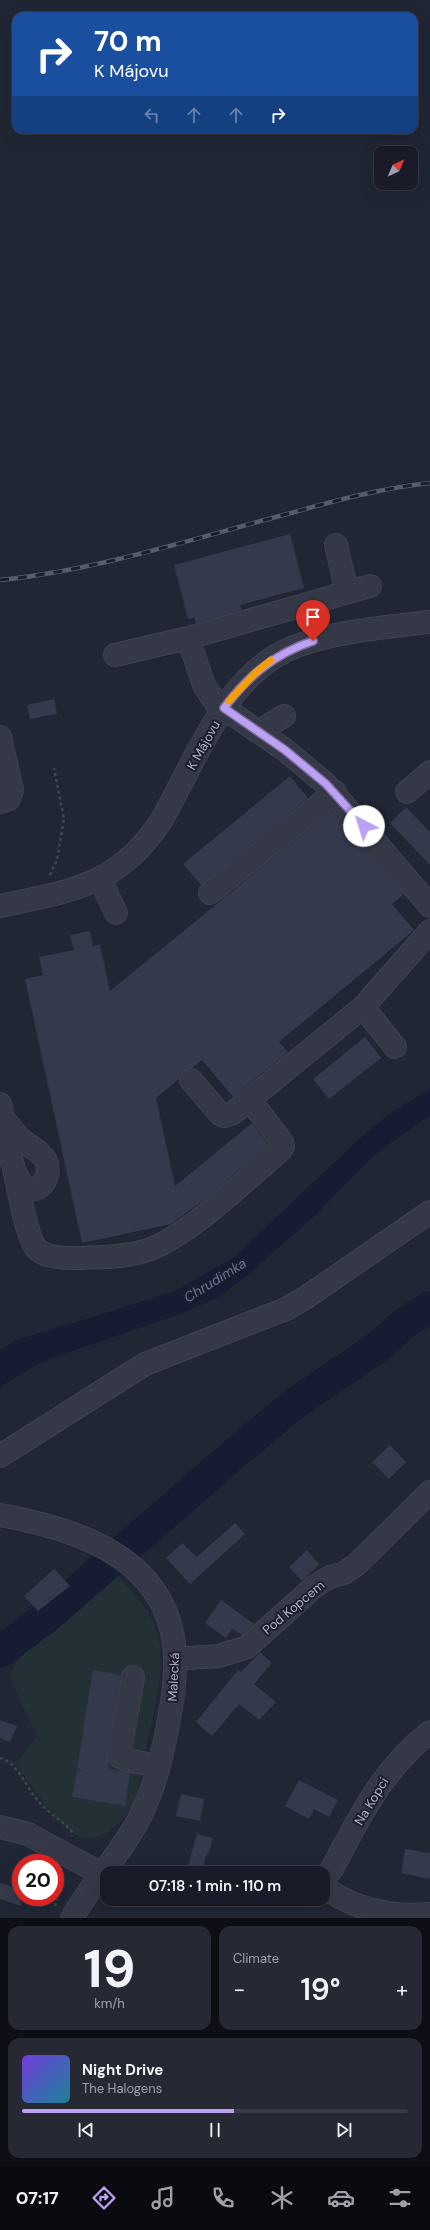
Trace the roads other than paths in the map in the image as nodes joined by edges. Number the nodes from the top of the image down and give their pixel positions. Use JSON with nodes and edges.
{"nodes":[{"id":1,"x":336,"y":545,"type":"dead end"},
{"id":2,"x":370,"y":586,"type":"dead end"},
{"id":3,"x":347,"y":592,"type":"junction"},
{"id":4,"x":430,"y":622,"type":"edge"},
{"id":5,"x":188,"y":638,"type":"junction"},
{"id":6,"x":115,"y":655,"type":"dead end"},
{"id":7,"x":224,"y":708,"type":"junction"},
{"id":8,"x":284,"y":716,"type":"dead end"},
{"id":9,"x":258,"y":732,"type":"junction"},
{"id":10,"x":0,"y":737,"type":"edge"},
{"id":11,"x":430,"y":772,"type":"edge"},
{"id":12,"x":335,"y":792,"type":"junction"},
{"id":13,"x":407,"y":792,"type":"dead end"},
{"id":14,"x":0,"y":802,"type":"edge"},
{"id":15,"x":100,"y":879,"type":"junction"},
{"id":16,"x":210,"y":893,"type":"dead end"},
{"id":17,"x":0,"y":906,"type":"edge"},
{"id":18,"x":430,"y":906,"type":"edge"},
{"id":19,"x":116,"y":913,"type":"dead end"},
{"id":20,"x":430,"y":931,"type":"edge"},
{"id":21,"x":363,"y":1007,"type":"junction"},
{"id":22,"x":395,"y":1047,"type":"dead end"},
{"id":23,"x":191,"y":1080,"type":"dead end"},
{"id":24,"x":250,"y":1100,"type":"junction"},
{"id":25,"x":2,"y":1111,"type":"edge"},
{"id":26,"x":15,"y":1174,"type":"junction"},
{"id":27,"x":430,"y":1212,"type":"edge"},
{"id":28,"x":0,"y":1456,"type":"edge"},
{"id":29,"x":430,"y":1492,"type":"edge"},
{"id":30,"x":0,"y":1514,"type":"edge"},
{"id":31,"x":175,"y":1659,"type":"junction"},
{"id":32,"x":133,"y":1677,"type":"dead end"},
{"id":33,"x":430,"y":1732,"type":"edge"},
{"id":34,"x":159,"y":1766,"type":"junction"},
{"id":35,"x":0,"y":1827,"type":"edge"},
{"id":36,"x":110,"y":1866,"type":"edge"},
{"id":37,"x":330,"y":1871,"type":"edge"},
{"id":38,"x":100,"y":1874,"type":"edge"},
{"id":39,"x":100,"y":1880,"type":"edge"},
{"id":40,"x":330,"y":1890,"type":"edge"},
{"id":41,"x":430,"y":1914,"type":"edge"},
{"id":42,"x":63,"y":1915,"type":"edge"}],
"edges":[{"from":1,"to":3,"type":"street"},
{"from":2,"to":3,"type":"street"},
{"from":3,"to":5,"type":"street"},
{"from":4,"to":7,"type":"street","name":"K Májovu"},
{"from":5,"to":6,"type":"street"},
{"from":5,"to":7,"type":"street"},
{"from":7,"to":9,"type":"street"},
{"from":7,"to":15,"type":"street","name":"K Májovu"},
{"from":8,"to":9,"type":"street"},
{"from":9,"to":12,"type":"street"},
{"from":10,"to":14,"type":"street"},
{"from":11,"to":13,"type":"street"},
{"from":12,"to":16,"type":"street"},
{"from":12,"to":18,"type":"street"},
{"from":15,"to":17,"type":"street","name":"K Májovu"},
{"from":15,"to":19,"type":"street"},
{"from":20,"to":21,"type":"street"},
{"from":21,"to":22,"type":"street"},
{"from":21,"to":24,"type":"street"},
{"from":23,"to":24,"type":"street"},
{"from":24,"to":26,"type":"street"},
{"from":25,"to":26,"type":"street"},
{"from":25,"to":26,"type":"street"},
{"from":27,"to":28,"type":"street"},
{"from":29,"to":31,"type":"street","name":"Pod Kopcem"},
{"from":30,"to":31,"type":"street","name":"Malecká"},
{"from":31,"to":34,"type":"street","name":"Malecká"},
{"from":32,"to":34,"type":"street"},
{"from":33,"to":37,"type":"street","name":"Na Kopci"},
{"from":34,"to":36,"type":"street","name":"Malecká"},
{"from":35,"to":38,"type":"street"},
{"from":39,"to":42,"type":"street","name":"Malecká"},
{"from":40,"to":41,"type":"street"}]}
